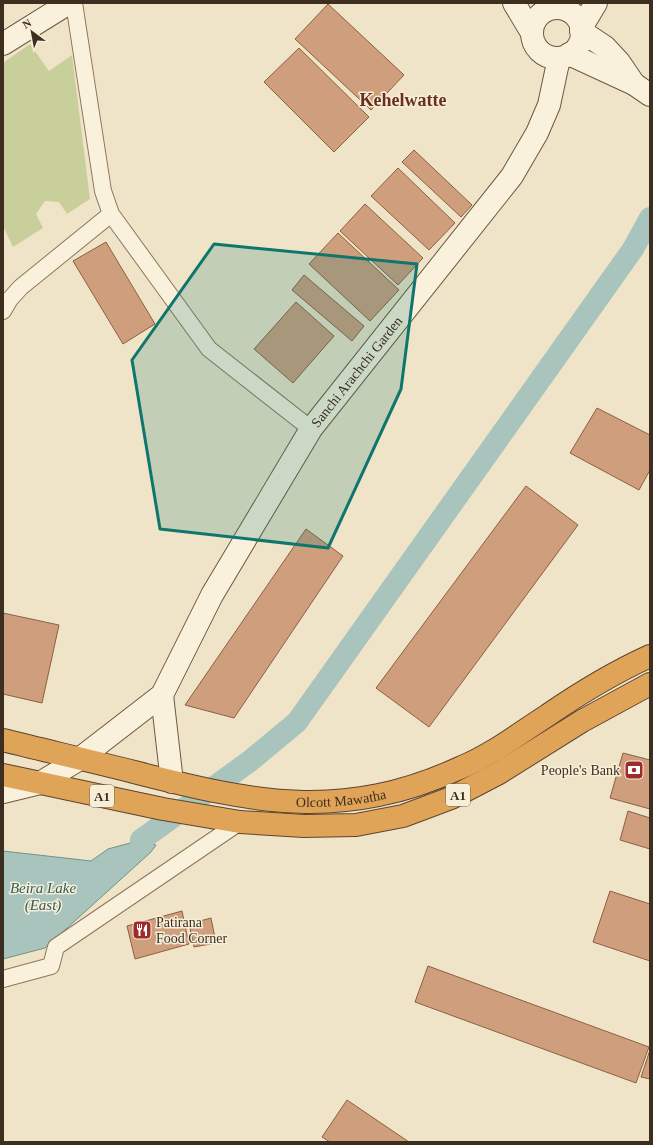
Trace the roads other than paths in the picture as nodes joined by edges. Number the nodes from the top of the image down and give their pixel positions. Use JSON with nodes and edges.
{"nodes":[{"id":1,"x":69,"y":3,"type":"edge"},
{"id":2,"x":74,"y":3,"type":"edge"},
{"id":3,"x":514,"y":3,"type":"edge"},
{"id":4,"x":596,"y":3,"type":"edge"},
{"id":5,"x":557,"y":6,"type":"edge"},
{"id":6,"x":581,"y":30,"type":"junction"},
{"id":7,"x":532,"y":33,"type":"junction"},
{"id":8,"x":3,"y":44,"type":"edge"},
{"id":9,"x":564,"y":56,"type":"junction"},
{"id":10,"x":640,"y":88,"type":"edge"},
{"id":11,"x":111,"y":214,"type":"junction"},
{"id":12,"x":3,"y":311,"type":"edge"},
{"id":13,"x":311,"y":429,"type":"junction"},
{"id":14,"x":650,"y":656,"type":"edge"},
{"id":15,"x":650,"y":684,"type":"edge"},
{"id":16,"x":162,"y":695,"type":"junction"},
{"id":17,"x":3,"y":740,"type":"edge"},
{"id":18,"x":78,"y":760,"type":"junction"},
{"id":19,"x":3,"y":775,"type":"edge"},
{"id":20,"x":172,"y":782,"type":"junction"},
{"id":21,"x":40,"y":783,"type":"junction"},
{"id":22,"x":3,"y":792,"type":"edge"},
{"id":23,"x":240,"y":822,"type":"junction"},
{"id":24,"x":3,"y":979,"type":"edge"}],
"edges":[{"from":1,"to":8,"type":"street"},
{"from":2,"to":11,"type":"street"},
{"from":3,"to":7,"type":"street"},
{"from":4,"to":6,"type":"street"},
{"from":5,"to":6,"type":"street"},
{"from":5,"to":7,"type":"street"},
{"from":6,"to":9,"type":"street"},
{"from":6,"to":10,"type":"street"},
{"from":7,"to":9,"type":"street"},
{"from":9,"to":10,"type":"street"},
{"from":9,"to":13,"type":"street","name":"Sanchi Arachchi Garden"},
{"from":11,"to":12,"type":"street"},
{"from":11,"to":13,"type":"street"},
{"from":13,"to":16,"type":"street","name":"Sanchi Arachchi Garden"},
{"from":14,"to":20,"type":"highway","name":"Olcott Mawatha","number":"A1"},
{"from":15,"to":23,"type":"highway","name":"Olcott Mawatha","number":"A1"},
{"from":16,"to":18,"type":"street","name":"Sanchi Arachchi Garden"},
{"from":16,"to":20,"type":"street"},
{"from":17,"to":18,"type":"highway","name":"Olcott Mawatha","number":"A1"},
{"from":18,"to":20,"type":"highway","name":"Olcott Mawatha","number":"A1"},
{"from":18,"to":21,"type":"street","name":"Sanchi Arachchi Garden"},
{"from":19,"to":21,"type":"highway","name":"Olcott Mawatha","number":"A1"},
{"from":21,"to":22,"type":"street","name":"Sanchi Arachchi Garden"},
{"from":21,"to":23,"type":"highway","name":"Olcott Mawatha","number":"A1"},
{"from":23,"to":24,"type":"street"}]}
